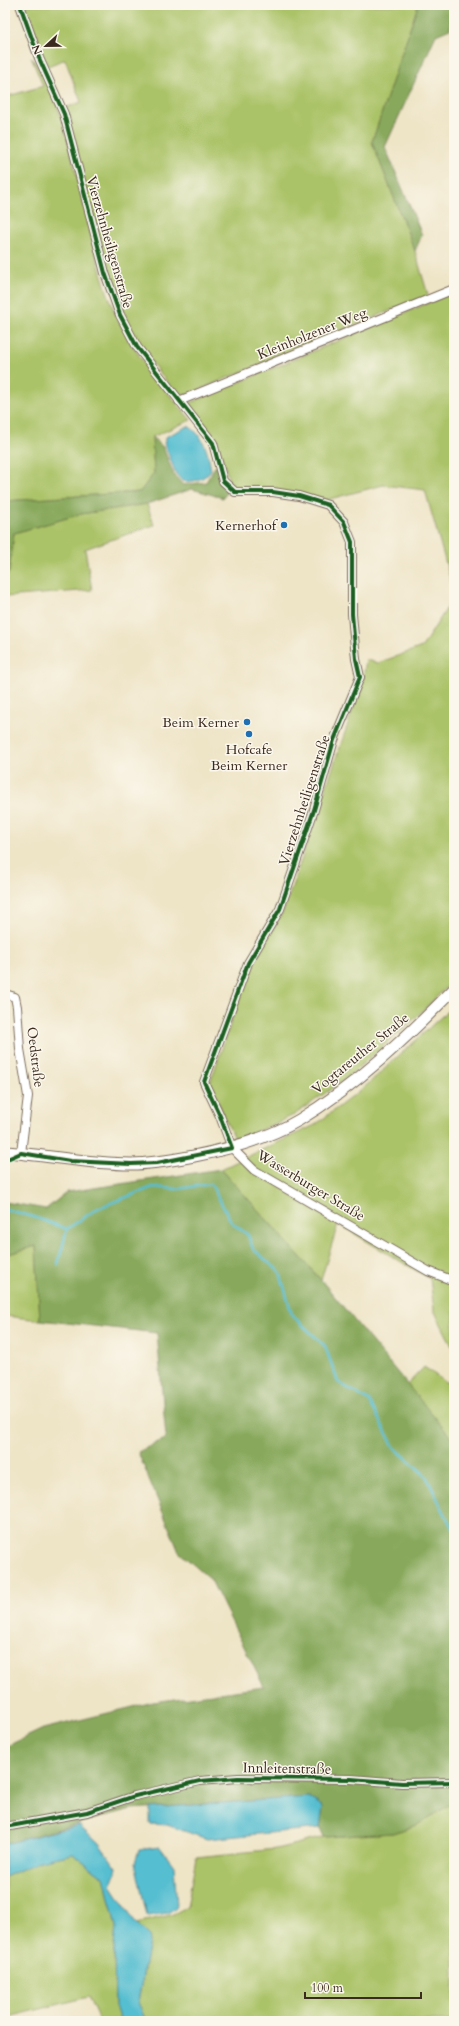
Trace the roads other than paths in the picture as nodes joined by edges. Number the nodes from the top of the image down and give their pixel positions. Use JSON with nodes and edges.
{"nodes":[{"id":1,"x":20,"y":5,"type":"edge"},
{"id":2,"x":454,"y":289,"type":"edge"},
{"id":3,"x":179,"y":401,"type":"junction"},
{"id":4,"x":454,"y":990,"type":"edge"},
{"id":5,"x":5,"y":994,"type":"edge"},
{"id":6,"x":232,"y":1148,"type":"junction"},
{"id":7,"x":5,"y":1152,"type":"edge"},
{"id":8,"x":22,"y":1153,"type":"junction"},
{"id":9,"x":454,"y":1280,"type":"edge"},
{"id":10,"x":454,"y":1782,"type":"edge"},
{"id":11,"x":5,"y":1828,"type":"edge"}],
"edges":[{"from":1,"to":3,"type":"street","name":"Vierzehnheiligenstraße"},
{"from":2,"to":3,"type":"street","name":"Kleinholzener Weg"},
{"from":3,"to":6,"type":"street","name":"Vierzehnheiligenstraße"},
{"from":4,"to":6,"type":"main road","name":"Vogtareuther Straße"},
{"from":5,"to":8,"type":"street","name":"Oedstraße"},
{"from":6,"to":8,"type":"main road"},
{"from":6,"to":9,"type":"street","name":"Wasserburger Straße"},
{"from":7,"to":8,"type":"main road"},
{"from":10,"to":11,"type":"street","name":"Innleitenstraße"}]}
